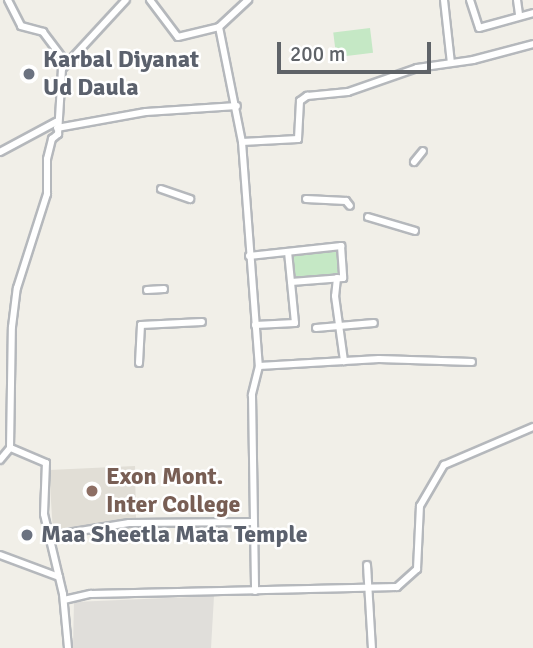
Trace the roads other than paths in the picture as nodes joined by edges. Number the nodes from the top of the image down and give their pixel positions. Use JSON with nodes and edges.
{"nodes":[{"id":1,"x":8,"y":0,"type":"edge"},
{"id":2,"x":126,"y":0,"type":"edge"},
{"id":3,"x":150,"y":0,"type":"edge"},
{"id":4,"x":248,"y":0,"type":"edge"},
{"id":5,"x":444,"y":0,"type":"edge"},
{"id":6,"x":470,"y":0,"type":"edge"},
{"id":7,"x":517,"y":0,"type":"edge"},
{"id":8,"x":533,"y":13,"type":"edge"},
{"id":9,"x":519,"y":15,"type":"junction"},
{"id":10,"x":219,"y":27,"type":"junction"},
{"id":11,"x":533,"y":44,"type":"edge"},
{"id":12,"x":66,"y":62,"type":"junction"},
{"id":13,"x":451,"y":64,"type":"junction"},
{"id":14,"x":237,"y":106,"type":"junction"},
{"id":15,"x":57,"y":125,"type":"junction"},
{"id":16,"x":242,"y":142,"type":"junction"},
{"id":17,"x":423,"y":151,"type":"dead end"},
{"id":18,"x":0,"y":152,"type":"edge"},
{"id":19,"x":414,"y":162,"type":"dead end"},
{"id":20,"x":161,"y":189,"type":"dead end"},
{"id":21,"x":190,"y":199,"type":"dead end"},
{"id":22,"x":306,"y":199,"type":"dead end"},
{"id":23,"x":350,"y":206,"type":"dead end"},
{"id":24,"x":368,"y":217,"type":"dead end"},
{"id":25,"x":415,"y":231,"type":"dead end"},
{"id":26,"x":288,"y":252,"type":"junction"},
{"id":27,"x":249,"y":256,"type":"junction"},
{"id":28,"x":337,"y":278,"type":"junction"},
{"id":29,"x":291,"y":282,"type":"junction"},
{"id":30,"x":164,"y":289,"type":"dead end"},
{"id":31,"x":147,"y":290,"type":"dead end"},
{"id":32,"x":202,"y":323,"type":"dead end"},
{"id":33,"x":374,"y":323,"type":"dead end"},
{"id":34,"x":255,"y":325,"type":"junction"},
{"id":35,"x":341,"y":326,"type":"junction"},
{"id":36,"x":316,"y":328,"type":"dead end"},
{"id":37,"x":344,"y":361,"type":"junction"},
{"id":38,"x":472,"y":362,"type":"dead end"},
{"id":39,"x":139,"y":363,"type":"dead end"},
{"id":40,"x":259,"y":366,"type":"junction"},
{"id":41,"x":533,"y":427,"type":"edge"},
{"id":42,"x":10,"y":448,"type":"junction"},
{"id":43,"x":0,"y":460,"type":"edge"},
{"id":44,"x":254,"y":522,"type":"junction"},
{"id":45,"x":49,"y":536,"type":"junction"},
{"id":46,"x":0,"y":555,"type":"edge"},
{"id":47,"x":368,"y":565,"type":"dead end"},
{"id":48,"x":59,"y":577,"type":"junction"},
{"id":49,"x":372,"y":589,"type":"junction"},
{"id":50,"x":255,"y":591,"type":"junction"},
{"id":51,"x":64,"y":600,"type":"junction"},
{"id":52,"x":68,"y":648,"type":"edge"},
{"id":53,"x":372,"y":648,"type":"edge"}],
"edges":[{"from":1,"to":12,"type":"street"},
{"from":2,"to":12,"type":"street"},
{"from":3,"to":10,"type":"street"},
{"from":4,"to":10,"type":"street"},
{"from":5,"to":13,"type":"street"},
{"from":6,"to":9,"type":"street"},
{"from":7,"to":9,"type":"street"},
{"from":8,"to":9,"type":"street"},
{"from":10,"to":14,"type":"street"},
{"from":11,"to":13,"type":"street"},
{"from":12,"to":15,"type":"street"},
{"from":13,"to":16,"type":"street"},
{"from":14,"to":15,"type":"street"},
{"from":14,"to":16,"type":"street"},
{"from":15,"to":18,"type":"street"},
{"from":15,"to":42,"type":"street"},
{"from":16,"to":27,"type":"street"},
{"from":17,"to":19,"type":"street"},
{"from":20,"to":21,"type":"street"},
{"from":22,"to":23,"type":"street"},
{"from":24,"to":25,"type":"street"},
{"from":26,"to":27,"type":"street"},
{"from":26,"to":28,"type":"street"},
{"from":26,"to":29,"type":"street"},
{"from":27,"to":34,"type":"street"},
{"from":28,"to":29,"type":"street"},
{"from":28,"to":35,"type":"street"},
{"from":29,"to":34,"type":"street"},
{"from":30,"to":31,"type":"street"},
{"from":32,"to":39,"type":"street"},
{"from":33,"to":35,"type":"street"},
{"from":34,"to":40,"type":"street"},
{"from":35,"to":36,"type":"street"},
{"from":35,"to":37,"type":"street"},
{"from":37,"to":38,"type":"street"},
{"from":37,"to":40,"type":"street"},
{"from":40,"to":44,"type":"street"},
{"from":41,"to":49,"type":"street"},
{"from":42,"to":43,"type":"street"},
{"from":42,"to":45,"type":"street"},
{"from":44,"to":45,"type":"street"},
{"from":44,"to":50,"type":"street"},
{"from":45,"to":48,"type":"street"},
{"from":46,"to":48,"type":"street"},
{"from":47,"to":49,"type":"street"},
{"from":48,"to":51,"type":"street"},
{"from":49,"to":50,"type":"street"},
{"from":49,"to":53,"type":"street"},
{"from":50,"to":51,"type":"street"},
{"from":51,"to":52,"type":"street"}]}
